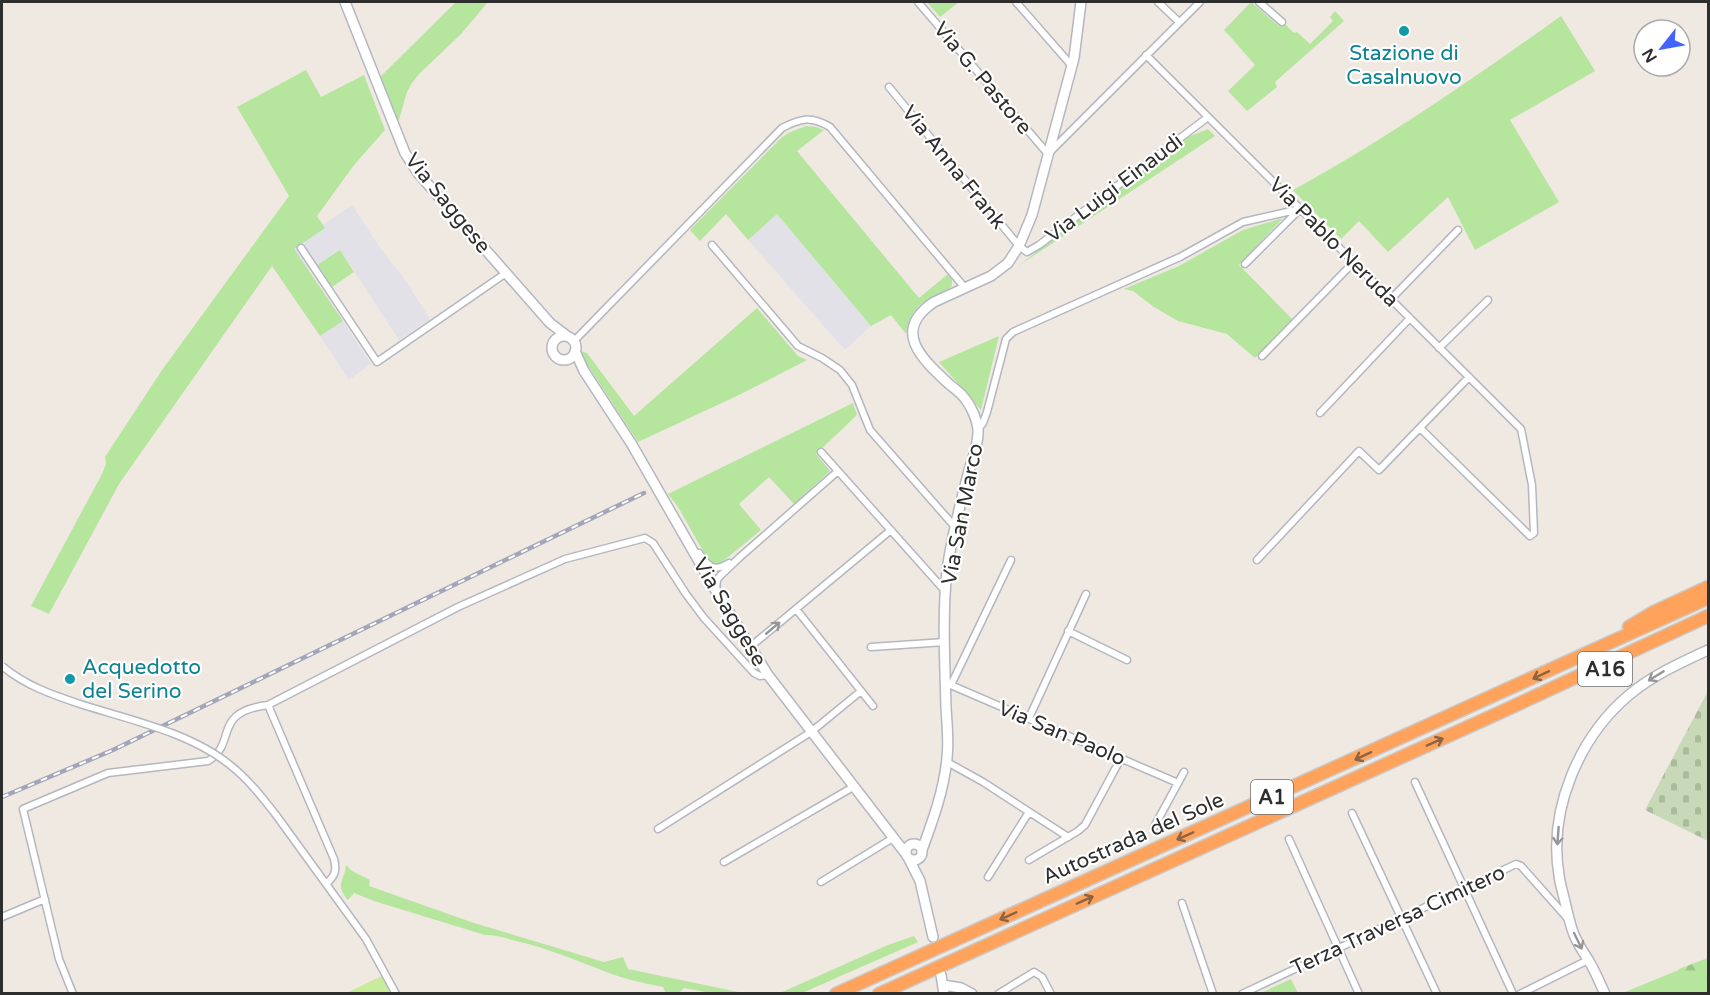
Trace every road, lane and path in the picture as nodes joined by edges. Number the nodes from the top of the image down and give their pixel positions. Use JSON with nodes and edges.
{"nodes":[{"id":1,"x":345,"y":2,"type":"edge"},
{"id":2,"x":918,"y":2,"type":"edge"},
{"id":3,"x":1016,"y":2,"type":"edge"},
{"id":4,"x":1081,"y":2,"type":"edge"},
{"id":5,"x":1158,"y":2,"type":"edge"},
{"id":6,"x":1200,"y":2,"type":"edge"},
{"id":7,"x":1259,"y":2,"type":"edge"},
{"id":8,"x":1179,"y":22,"type":"junction"},
{"id":9,"x":1282,"y":22,"type":"dead end"},
{"id":10,"x":1146,"y":56,"type":"junction"},
{"id":11,"x":1072,"y":66,"type":"junction"},
{"id":12,"x":889,"y":87,"type":"dead end"},
{"id":13,"x":1208,"y":117,"type":"junction"},
{"id":14,"x":1048,"y":154,"type":"junction"},
{"id":15,"x":1300,"y":209,"type":"junction"},
{"id":16,"x":1458,"y":230,"type":"dead end"},
{"id":17,"x":712,"y":245,"type":"dead end"},
{"id":18,"x":1019,"y":246,"type":"junction"},
{"id":19,"x":301,"y":248,"type":"dead end"},
{"id":20,"x":1354,"y":262,"type":"junction"},
{"id":21,"x":1245,"y":264,"type":"dead end"},
{"id":22,"x":506,"y":273,"type":"junction"},
{"id":23,"x":965,"y":288,"type":"junction"},
{"id":24,"x":1391,"y":299,"type":"junction"},
{"id":25,"x":1488,"y":300,"type":"dead end"},
{"id":26,"x":1410,"y":318,"type":"junction"},
{"id":27,"x":550,"y":323,"type":"junction"},
{"id":28,"x":554,"y":340,"type":"junction"},
{"id":29,"x":572,"y":343,"type":"junction"},
{"id":30,"x":1440,"y":348,"type":"junction"},
{"id":31,"x":1262,"y":356,"type":"dead end"},
{"id":32,"x":561,"y":359,"type":"junction"},
{"id":33,"x":585,"y":371,"type":"junction"},
{"id":34,"x":1469,"y":377,"type":"junction"},
{"id":35,"x":1320,"y":413,"type":"dead end"},
{"id":36,"x":1420,"y":428,"type":"junction"},
{"id":37,"x":978,"y":429,"type":"junction"},
{"id":38,"x":821,"y":452,"type":"dead end"},
{"id":39,"x":838,"y":471,"type":"junction"},
{"id":40,"x":664,"y":502,"type":"junction"},
{"id":41,"x":955,"y":528,"type":"junction"},
{"id":42,"x":891,"y":530,"type":"junction"},
{"id":43,"x":740,"y":557,"type":"junction"},
{"id":44,"x":1011,"y":560,"type":"dead end"},
{"id":45,"x":1257,"y":560,"type":"dead end"},
{"id":46,"x":1708,"y":587,"type":"edge"},
{"id":47,"x":716,"y":591,"type":"junction"},
{"id":48,"x":946,"y":593,"type":"junction"},
{"id":49,"x":1086,"y":594,"type":"dead end"},
{"id":50,"x":1708,"y":598,"type":"edge"},
{"id":51,"x":796,"y":609,"type":"junction"},
{"id":52,"x":1708,"y":616,"type":"edge"},
{"id":53,"x":1708,"y":625,"type":"edge"},
{"id":54,"x":1068,"y":631,"type":"junction"},
{"id":55,"x":945,"y":642,"type":"junction"},
{"id":56,"x":750,"y":647,"type":"junction"},
{"id":57,"x":871,"y":647,"type":"dead end"},
{"id":58,"x":1708,"y":650,"type":"edge"},
{"id":59,"x":1127,"y":660,"type":"dead end"},
{"id":60,"x":1562,"y":665,"type":"junction"},
{"id":61,"x":2,"y":666,"type":"edge"},
{"id":62,"x":768,"y":675,"type":"junction"},
{"id":63,"x":948,"y":684,"type":"junction"},
{"id":64,"x":861,"y":691,"type":"junction"},
{"id":65,"x":268,"y":705,"type":"junction"},
{"id":66,"x":873,"y":706,"type":"dead end"},
{"id":67,"x":1501,"y":712,"type":"junction"},
{"id":68,"x":1029,"y":718,"type":"junction"},
{"id":69,"x":811,"y":732,"type":"junction"},
{"id":70,"x":1120,"y":758,"type":"junction"},
{"id":71,"x":947,"y":762,"type":"junction"},
{"id":72,"x":1184,"y":772,"type":"dead end"},
{"id":73,"x":1415,"y":782,"type":"dead end"},
{"id":74,"x":1178,"y":783,"type":"junction"},
{"id":75,"x":853,"y":787,"type":"junction"},
{"id":76,"x":1029,"y":812,"type":"junction"},
{"id":77,"x":1352,"y":813,"type":"dead end"},
{"id":78,"x":1154,"y":827,"type":"dead end"},
{"id":79,"x":658,"y":829,"type":"dead end"},
{"id":80,"x":1068,"y":837,"type":"junction"},
{"id":81,"x":894,"y":839,"type":"junction"},
{"id":82,"x":1288,"y":839,"type":"dead end"},
{"id":83,"x":914,"y":851,"type":"junction"},
{"id":84,"x":1029,"y":860,"type":"dead end"},
{"id":85,"x":724,"y":862,"type":"dead end"},
{"id":86,"x":987,"y":877,"type":"dead end"},
{"id":87,"x":920,"y":881,"type":"junction"},
{"id":88,"x":821,"y":882,"type":"dead end"},
{"id":89,"x":326,"y":884,"type":"junction"},
{"id":90,"x":1465,"y":888,"type":"junction"},
{"id":91,"x":45,"y":899,"type":"junction"},
{"id":92,"x":1182,"y":903,"type":"dead end"},
{"id":93,"x":2,"y":917,"type":"edge"},
{"id":94,"x":1402,"y":919,"type":"junction"},
{"id":95,"x":1570,"y":921,"type":"junction"},
{"id":96,"x":933,"y":937,"type":"dead end"},
{"id":97,"x":1339,"y":948,"type":"junction"},
{"id":98,"x":1588,"y":960,"type":"junction"},
{"id":99,"x":942,"y":984,"type":"edge"},
{"id":100,"x":73,"y":993,"type":"edge"},
{"id":101,"x":396,"y":993,"type":"edge"},
{"id":102,"x":836,"y":993,"type":"edge"},
{"id":103,"x":879,"y":993,"type":"edge"},
{"id":104,"x":972,"y":993,"type":"edge"},
{"id":105,"x":998,"y":993,"type":"edge"},
{"id":106,"x":1051,"y":993,"type":"edge"},
{"id":107,"x":1213,"y":993,"type":"edge"},
{"id":108,"x":1242,"y":993,"type":"edge"},
{"id":109,"x":1359,"y":993,"type":"edge"},
{"id":110,"x":1437,"y":993,"type":"edge"},
{"id":111,"x":1513,"y":993,"type":"edge"},
{"id":112,"x":1520,"y":993,"type":"edge"},
{"id":113,"x":1605,"y":993,"type":"edge"}],
"edges":[{"from":1,"to":22,"type":"main road","name":"Via Saggese"},
{"from":2,"to":14,"type":"street","name":"Via G. Pastore"},
{"from":3,"to":11,"type":"street"},
{"from":4,"to":11,"type":"main road","name":"Via San Marco"},
{"from":5,"to":8,"type":"street"},
{"from":6,"to":8,"type":"street"},
{"from":7,"to":9,"type":"street"},
{"from":8,"to":10,"type":"street"},
{"from":10,"to":13,"type":"street","name":"Via Pablo Neruda"},
{"from":10,"to":14,"type":"street"},
{"from":11,"to":14,"type":"main road","name":"Via San Marco"},
{"from":12,"to":18,"type":"street","name":"Via Anna Frank"},
{"from":13,"to":15,"type":"street","name":"Via Pablo Neruda"},
{"from":13,"to":18,"type":"street","name":"Via Luigi Einaudi"},
{"from":14,"to":18,"type":"main road","name":"Via San Marco"},
{"from":15,"to":20,"type":"street","name":"Via Pablo Neruda"},
{"from":15,"to":21,"type":"street"},
{"from":15,"to":37,"type":"street"},
{"from":16,"to":24,"type":"street"},
{"from":17,"to":41,"type":"street"},
{"from":18,"to":23,"type":"main road","name":"Via San Marco"},
{"from":19,"to":22,"type":"street"},
{"from":20,"to":24,"type":"street","name":"Via Pablo Neruda"},
{"from":20,"to":31,"type":"street"},
{"from":22,"to":27,"type":"main road","name":"Via Saggese"},
{"from":23,"to":29,"type":"street"},
{"from":23,"to":37,"type":"main road","name":"Via San Marco"},
{"from":24,"to":26,"type":"street","name":"Via Pablo Neruda"},
{"from":25,"to":30,"type":"street"},
{"from":26,"to":30,"type":"street","name":"Via Pablo Neruda"},
{"from":26,"to":35,"type":"street"},
{"from":27,"to":28,"type":"main road"},
{"from":27,"to":29,"type":"main road","name":"Via Saggese"},
{"from":28,"to":29,"type":"main road"},
{"from":28,"to":32,"type":"main road"},
{"from":29,"to":32,"type":"main road"},
{"from":29,"to":33,"type":"main road","name":"Via Saggese"},
{"from":30,"to":34,"type":"street","name":"Via Pablo Neruda"},
{"from":32,"to":33,"type":"main road"},
{"from":33,"to":40,"type":"main road","name":"Via Saggese"},
{"from":34,"to":36,"type":"street"},
{"from":34,"to":36,"type":"street","name":"Via Pablo Neruda"},
{"from":36,"to":45,"type":"street"},
{"from":37,"to":41,"type":"main road","name":"Via San Marco"},
{"from":38,"to":39,"type":"street"},
{"from":39,"to":42,"type":"street"},
{"from":39,"to":43,"type":"street"},
{"from":40,"to":43,"type":"street"},
{"from":40,"to":47,"type":"main road","name":"Via Saggese"},
{"from":41,"to":48,"type":"main road","name":"Via San Marco"},
{"from":42,"to":48,"type":"street"},
{"from":42,"to":51,"type":"street"},
{"from":43,"to":47,"type":"street"},
{"from":44,"to":63,"type":"street"},
{"from":46,"to":60,"type":"highway"},
{"from":47,"to":56,"type":"main road","name":"Via Saggese"},
{"from":48,"to":55,"type":"main road","name":"Via San Marco"},
{"from":49,"to":54,"type":"street"},
{"from":50,"to":60,"type":"highway","name":"Autostrada del Sole","number":"A1"},
{"from":56,"to":51,"type":"street","one_way":true},
{"from":51,"to":64,"type":"street"},
{"from":52,"to":67,"type":"highway","name":"Autostrada del Sole","number":"A1"},
{"from":53,"to":67,"type":"highway","number":"A16"},
{"from":54,"to":59,"type":"street"},
{"from":54,"to":68,"type":"street"},
{"from":55,"to":57,"type":"street"},
{"from":55,"to":63,"type":"main road","name":"Via San Marco"},
{"from":56,"to":62,"type":"main road","name":"Via Saggese"},
{"from":58,"to":95,"type":"main road","one_way":true},
{"from":60,"to":102,"type":"highway","name":"Autostrada del Sole","number":"A1","one_way":true},
{"from":61,"to":89,"type":"street","bridge":true},
{"from":62,"to":65,"type":"street"},
{"from":62,"to":69,"type":"main road","name":"Via Saggese"},
{"from":63,"to":68,"type":"street","name":"Via San Paolo"},
{"from":63,"to":71,"type":"main road","name":"Via San Marco"},
{"from":64,"to":66,"type":"street"},
{"from":64,"to":69,"type":"street"},
{"from":65,"to":89,"type":"street"},
{"from":65,"to":91,"type":"street"},
{"from":103,"to":67,"type":"highway","name":"Autostrada del Sole","number":"A1","one_way":true},
{"from":68,"to":70,"type":"street","name":"Via San Paolo"},
{"from":69,"to":75,"type":"main road","name":"Via Saggese"},
{"from":69,"to":79,"type":"street"},
{"from":70,"to":74,"type":"street","name":"Via San Paolo"},
{"from":70,"to":80,"type":"street"},
{"from":71,"to":76,"type":"street"},
{"from":71,"to":83,"type":"main road","name":"Via San Marco"},
{"from":72,"to":74,"type":"street"},
{"from":73,"to":90,"type":"street"},
{"from":74,"to":78,"type":"street"},
{"from":75,"to":81,"type":"main road","name":"Via Saggese"},
{"from":75,"to":85,"type":"street"},
{"from":76,"to":80,"type":"street"},
{"from":76,"to":86,"type":"street"},
{"from":77,"to":94,"type":"street"},
{"from":80,"to":84,"type":"street"},
{"from":81,"to":83,"type":"main road","name":"Via Saggese"},
{"from":81,"to":88,"type":"street"},
{"from":82,"to":97,"type":"street"},
{"from":83,"to":87,"type":"main road"},
{"from":83,"to":87,"type":"main road","name":"Via Saggese"},
{"from":87,"to":96,"type":"main road"},
{"from":89,"to":101,"type":"street"},
{"from":90,"to":94,"type":"street","name":"Terza Traversa Cimitero"},
{"from":90,"to":95,"type":"street","name":"Terza Traversa Cimitero"},
{"from":90,"to":111,"type":"street"},
{"from":91,"to":93,"type":"street"},
{"from":91,"to":100,"type":"street"},
{"from":92,"to":107,"type":"street"},
{"from":94,"to":97,"type":"street","name":"Terza Traversa Cimitero"},
{"from":94,"to":110,"type":"street"},
{"from":95,"to":98,"type":"main road","one_way":true},
{"from":97,"to":108,"type":"street","name":"Terza Traversa Cimitero"},
{"from":97,"to":109,"type":"street"},
{"from":98,"to":112,"type":"street"},
{"from":98,"to":113,"type":"main road"},
{"from":99,"to":104,"type":"main road"},
{"from":105,"to":106,"type":"street"}]}
